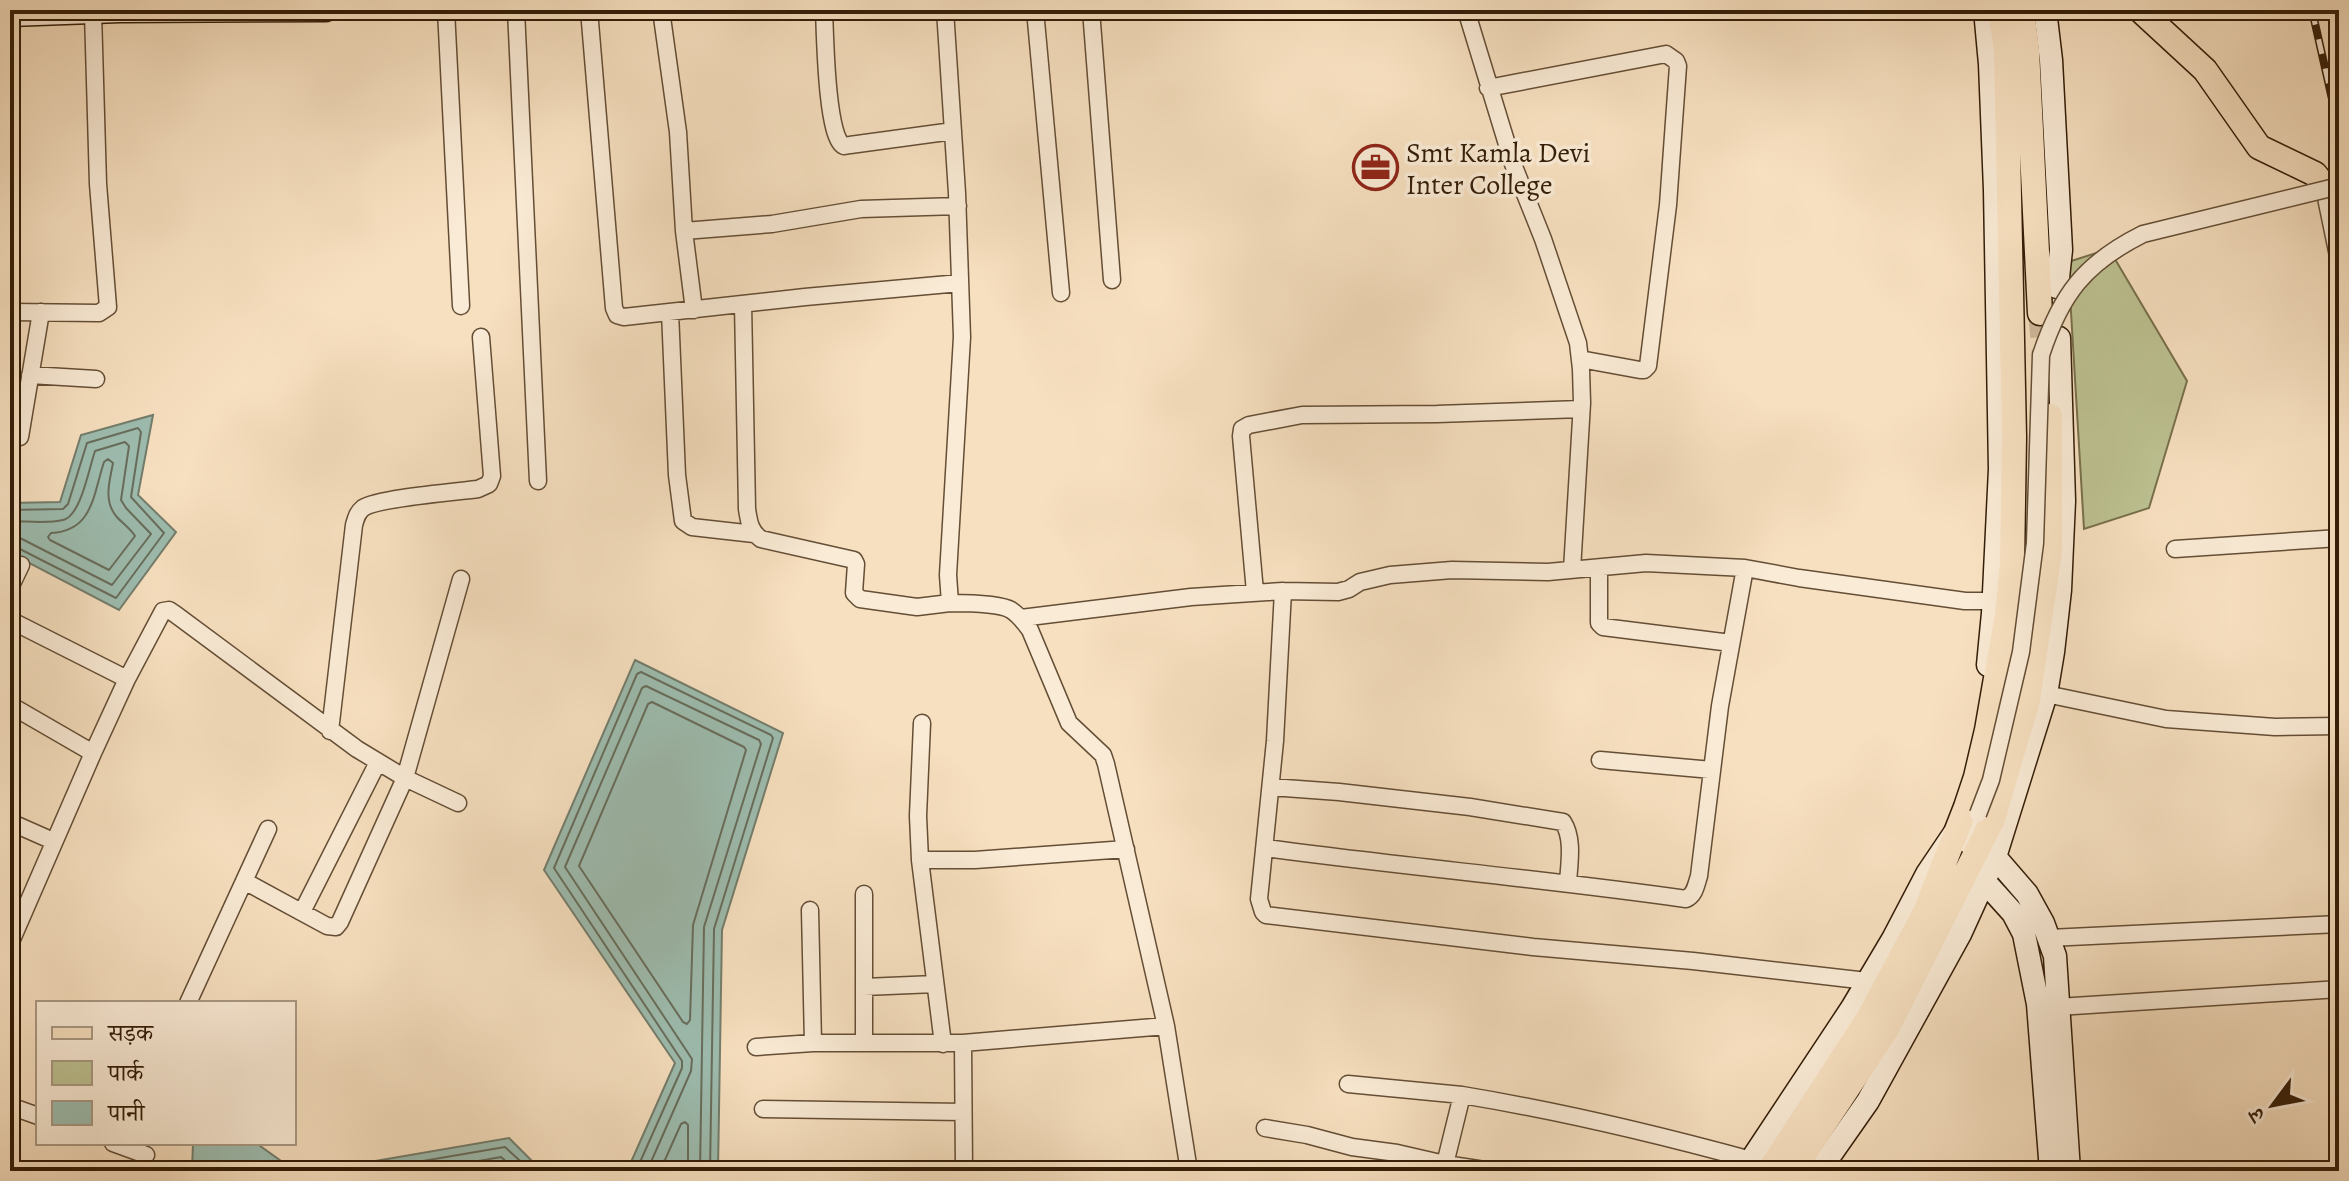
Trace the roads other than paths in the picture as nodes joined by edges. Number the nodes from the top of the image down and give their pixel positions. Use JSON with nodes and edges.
{"nodes":[{"id":1,"x":310,"y":10,"type":"edge"},
{"id":2,"x":326,"y":10,"type":"edge"},
{"id":3,"x":446,"y":10,"type":"edge"},
{"id":4,"x":516,"y":10,"type":"edge"},
{"id":5,"x":589,"y":10,"type":"edge"},
{"id":6,"x":661,"y":10,"type":"edge"},
{"id":7,"x":824,"y":10,"type":"edge"},
{"id":8,"x":945,"y":10,"type":"edge"},
{"id":9,"x":1035,"y":10,"type":"edge"},
{"id":10,"x":1091,"y":10,"type":"edge"},
{"id":11,"x":1466,"y":10,"type":"edge"},
{"id":12,"x":1985,"y":10,"type":"edge"},
{"id":13,"x":2000,"y":10,"type":"edge"},
{"id":14,"x":2022,"y":10,"type":"edge"},
{"id":15,"x":2045,"y":10,"type":"edge"},
{"id":16,"x":2140,"y":10,"type":"edge"},
{"id":17,"x":93,"y":13,"type":"junction"},
{"id":18,"x":10,"y":15,"type":"edge"},
{"id":19,"x":1488,"y":88,"type":"junction"},
{"id":20,"x":953,"y":131,"type":"junction"},
{"id":21,"x":2335,"y":187,"type":"edge"},
{"id":22,"x":958,"y":206,"type":"junction"},
{"id":23,"x":684,"y":231,"type":"junction"},
{"id":24,"x":2339,"y":251,"type":"edge"},
{"id":25,"x":1112,"y":280,"type":"dead end"},
{"id":26,"x":960,"y":283,"type":"junction"},
{"id":27,"x":2057,"y":287,"type":"dead end"},
{"id":28,"x":1061,"y":293,"type":"dead end"},
{"id":29,"x":743,"y":304,"type":"junction"},
{"id":30,"x":461,"y":306,"type":"dead end"},
{"id":31,"x":694,"y":310,"type":"junction"},
{"id":32,"x":10,"y":312,"type":"edge"},
{"id":33,"x":41,"y":312,"type":"junction"},
{"id":34,"x":670,"y":312,"type":"junction"},
{"id":35,"x":2040,"y":313,"type":"tunnel mouth"},
{"id":36,"x":481,"y":337,"type":"dead end"},
{"id":37,"x":2059,"y":338,"type":"dead end"},
{"id":38,"x":1580,"y":359,"type":"junction"},
{"id":39,"x":30,"y":375,"type":"junction"},
{"id":40,"x":96,"y":379,"type":"dead end"},
{"id":41,"x":1581,"y":409,"type":"junction"},
{"id":42,"x":2050,"y":416,"type":"tunnel mouth"},
{"id":43,"x":20,"y":437,"type":"dead end"},
{"id":44,"x":538,"y":481,"type":"dead end"},
{"id":45,"x":754,"y":534,"type":"junction"},
{"id":46,"x":2339,"y":538,"type":"edge"},
{"id":47,"x":2175,"y":549,"type":"dead end"},
{"id":48,"x":21,"y":565,"type":"dead end"},
{"id":49,"x":1599,"y":568,"type":"junction"},
{"id":50,"x":1745,"y":568,"type":"junction"},
{"id":51,"x":1572,"y":570,"type":"junction"},
{"id":52,"x":461,"y":579,"type":"dead end"},
{"id":53,"x":10,"y":588,"type":"edge"},
{"id":54,"x":1283,"y":591,"type":"junction"},
{"id":55,"x":1255,"y":592,"type":"junction"},
{"id":56,"x":1994,"y":601,"type":"junction"},
{"id":57,"x":950,"y":603,"type":"junction"},
{"id":58,"x":1021,"y":618,"type":"junction"},
{"id":59,"x":10,"y":620,"type":"edge"},
{"id":60,"x":1731,"y":643,"type":"junction"},
{"id":61,"x":127,"y":679,"type":"junction"},
{"id":62,"x":2046,"y":694,"type":"junction"},
{"id":63,"x":10,"y":705,"type":"edge"},
{"id":64,"x":922,"y":723,"type":"dead end"},
{"id":65,"x":2339,"y":726,"type":"edge"},
{"id":66,"x":1987,"y":730,"type":"junction"},
{"id":67,"x":330,"y":731,"type":"junction"},
{"id":68,"x":93,"y":753,"type":"junction"},
{"id":69,"x":1600,"y":760,"type":"dead end"},
{"id":70,"x":378,"y":762,"type":"junction"},
{"id":71,"x":1712,"y":770,"type":"junction"},
{"id":72,"x":405,"y":778,"type":"junction"},
{"id":73,"x":1271,"y":787,"type":"junction"},
{"id":74,"x":458,"y":803,"type":"dead end"},
{"id":75,"x":10,"y":822,"type":"edge"},
{"id":76,"x":268,"y":829,"type":"dead end"},
{"id":77,"x":53,"y":841,"type":"junction"},
{"id":78,"x":1974,"y":845,"type":"junction"},
{"id":79,"x":1265,"y":848,"type":"junction"},
{"id":80,"x":1126,"y":849,"type":"junction"},
{"id":81,"x":920,"y":860,"type":"junction"},
{"id":82,"x":1966,"y":871,"type":"junction"},
{"id":83,"x":244,"y":881,"type":"junction"},
{"id":84,"x":1568,"y":883,"type":"junction"},
{"id":85,"x":864,"y":894,"type":"dead end"},
{"id":86,"x":810,"y":910,"type":"dead end"},
{"id":87,"x":302,"y":912,"type":"junction"},
{"id":88,"x":2339,"y":924,"type":"edge"},
{"id":89,"x":2049,"y":938,"type":"junction"},
{"id":90,"x":10,"y":944,"type":"edge"},
{"id":91,"x":1867,"y":981,"type":"junction"},
{"id":92,"x":2057,"y":981,"type":"junction"},
{"id":93,"x":935,"y":984,"type":"junction"},
{"id":94,"x":2035,"y":985,"type":"junction"},
{"id":95,"x":864,"y":987,"type":"junction"},
{"id":96,"x":2339,"y":989,"type":"edge"},
{"id":97,"x":189,"y":1001,"type":"edge"},
{"id":98,"x":2058,"y":1007,"type":"junction"},
{"id":99,"x":1166,"y":1026,"type":"junction"},
{"id":100,"x":813,"y":1043,"type":"junction"},
{"id":101,"x":864,"y":1043,"type":"junction"},
{"id":102,"x":963,"y":1043,"type":"junction"},
{"id":103,"x":943,"y":1044,"type":"junction"},
{"id":104,"x":756,"y":1047,"type":"dead end"},
{"id":105,"x":1348,"y":1084,"type":"dead end"},
{"id":106,"x":1462,"y":1095,"type":"junction"},
{"id":107,"x":10,"y":1106,"type":"edge"},
{"id":108,"x":763,"y":1109,"type":"dead end"},
{"id":109,"x":963,"y":1112,"type":"junction"},
{"id":110,"x":36,"y":1115,"type":"edge"},
{"id":111,"x":1265,"y":1128,"type":"dead end"},
{"id":112,"x":121,"y":1145,"type":"edge"},
{"id":113,"x":146,"y":1155,"type":"dead end"},
{"id":114,"x":1444,"y":1167,"type":"edge"},
{"id":115,"x":1755,"y":1167,"type":"edge"},
{"id":116,"x":2339,"y":1170,"type":"edge"},
{"id":117,"x":964,"y":1171,"type":"edge"},
{"id":118,"x":1189,"y":1171,"type":"edge"},
{"id":119,"x":1491,"y":1171,"type":"edge"},
{"id":120,"x":1793,"y":1171,"type":"edge"},
{"id":121,"x":1819,"y":1171,"type":"edge"},
{"id":122,"x":2051,"y":1171,"type":"edge"},
{"id":123,"x":2069,"y":1171,"type":"edge"},
{"id":124,"x":2326,"y":1171,"type":"edge"}],
"edges":[{"from":1,"to":2,"type":"main road"},
{"from":1,"to":17,"type":"main road"},
{"from":3,"to":30,"type":"street"},
{"from":4,"to":44,"type":"street"},
{"from":5,"to":34,"type":"street"},
{"from":6,"to":23,"type":"street"},
{"from":7,"to":20,"type":"street"},
{"from":8,"to":20,"type":"street"},
{"from":9,"to":28,"type":"street"},
{"from":10,"to":25,"type":"street"},
{"from":11,"to":19,"type":"street"},
{"from":12,"to":56,"type":"main road"},
{"from":13,"to":66,"type":"main road"},
{"from":14,"to":35,"type":"main road"},
{"from":15,"to":27,"type":"main road"},
{"from":16,"to":21,"type":"main road"},
{"from":17,"to":18,"type":"main road"},
{"from":17,"to":33,"type":"street"},
{"from":19,"to":38,"type":"street"},
{"from":19,"to":38,"type":"street"},
{"from":20,"to":22,"type":"street"},
{"from":21,"to":24,"type":"street"},
{"from":21,"to":78,"type":"street","bridge":true},
{"from":22,"to":23,"type":"street"},
{"from":22,"to":26,"type":"street"},
{"from":23,"to":31,"type":"street"},
{"from":26,"to":29,"type":"street"},
{"from":26,"to":57,"type":"street"},
{"from":29,"to":31,"type":"street"},
{"from":29,"to":45,"type":"street"},
{"from":31,"to":34,"type":"street"},
{"from":32,"to":33,"type":"street"},
{"from":33,"to":39,"type":"street"},
{"from":34,"to":45,"type":"street"},
{"from":36,"to":67,"type":"street"},
{"from":37,"to":62,"type":"main road"},
{"from":38,"to":41,"type":"street"},
{"from":39,"to":40,"type":"street"},
{"from":39,"to":43,"type":"street"},
{"from":41,"to":51,"type":"street"},
{"from":41,"to":55,"type":"street"},
{"from":42,"to":78,"type":"main road"},
{"from":45,"to":57,"type":"street"},
{"from":46,"to":47,"type":"street"},
{"from":48,"to":53,"type":"street"},
{"from":49,"to":50,"type":"street"},
{"from":49,"to":51,"type":"street"},
{"from":49,"to":60,"type":"street"},
{"from":50,"to":56,"type":"street"},
{"from":50,"to":60,"type":"street"},
{"from":51,"to":54,"type":"street"},
{"from":52,"to":72,"type":"street"},
{"from":54,"to":55,"type":"street"},
{"from":54,"to":73,"type":"street"},
{"from":55,"to":58,"type":"street"},
{"from":56,"to":66,"type":"main road"},
{"from":57,"to":58,"type":"street"},
{"from":58,"to":80,"type":"street"},
{"from":59,"to":61,"type":"street"},
{"from":60,"to":71,"type":"street"},
{"from":61,"to":67,"type":"street"},
{"from":61,"to":68,"type":"street"},
{"from":62,"to":65,"type":"street"},
{"from":62,"to":78,"type":"main road"},
{"from":63,"to":68,"type":"street"},
{"from":64,"to":81,"type":"street"},
{"from":66,"to":78,"type":"main road"},
{"from":67,"to":70,"type":"street"},
{"from":68,"to":77,"type":"street"},
{"from":69,"to":71,"type":"street"},
{"from":70,"to":72,"type":"street"},
{"from":70,"to":87,"type":"street"},
{"from":71,"to":84,"type":"street"},
{"from":72,"to":74,"type":"street"},
{"from":72,"to":87,"type":"street"},
{"from":73,"to":79,"type":"street"},
{"from":73,"to":84,"type":"street"},
{"from":75,"to":77,"type":"street"},
{"from":76,"to":83,"type":"street"},
{"from":77,"to":90,"type":"street"},
{"from":78,"to":82,"type":"main road"},
{"from":78,"to":82,"type":"main road"},
{"from":78,"to":89,"type":"main road"},
{"from":78,"to":91,"type":"main road"},
{"from":79,"to":84,"type":"street"},
{"from":79,"to":91,"type":"street"},
{"from":80,"to":81,"type":"street"},
{"from":80,"to":99,"type":"street"},
{"from":81,"to":93,"type":"street"},
{"from":82,"to":94,"type":"main road"},
{"from":82,"to":115,"type":"main road"},
{"from":82,"to":120,"type":"main road"},
{"from":82,"to":121,"type":"main road"},
{"from":83,"to":87,"type":"street"},
{"from":83,"to":97,"type":"street"},
{"from":85,"to":95,"type":"street"},
{"from":86,"to":100,"type":"street"},
{"from":88,"to":89,"type":"street"},
{"from":89,"to":92,"type":"main road"},
{"from":91,"to":115,"type":"main road"},
{"from":92,"to":94,"type":"main road"},
{"from":92,"to":98,"type":"main road"},
{"from":93,"to":95,"type":"street"},
{"from":93,"to":103,"type":"street"},
{"from":94,"to":122,"type":"main road"},
{"from":95,"to":101,"type":"street"},
{"from":96,"to":98,"type":"street"},
{"from":98,"to":123,"type":"main road"},
{"from":99,"to":102,"type":"street"},
{"from":99,"to":118,"type":"street"},
{"from":100,"to":101,"type":"street"},
{"from":100,"to":104,"type":"street"},
{"from":101,"to":103,"type":"street"},
{"from":102,"to":103,"type":"street"},
{"from":102,"to":109,"type":"street"},
{"from":105,"to":106,"type":"street"},
{"from":106,"to":114,"type":"street"},
{"from":106,"to":115,"type":"street"},
{"from":107,"to":110,"type":"street"},
{"from":108,"to":109,"type":"street"},
{"from":109,"to":117,"type":"street"},
{"from":111,"to":114,"type":"street"},
{"from":112,"to":113,"type":"street"},
{"from":114,"to":119,"type":"street"},
{"from":116,"to":124,"type":"street"}]}
